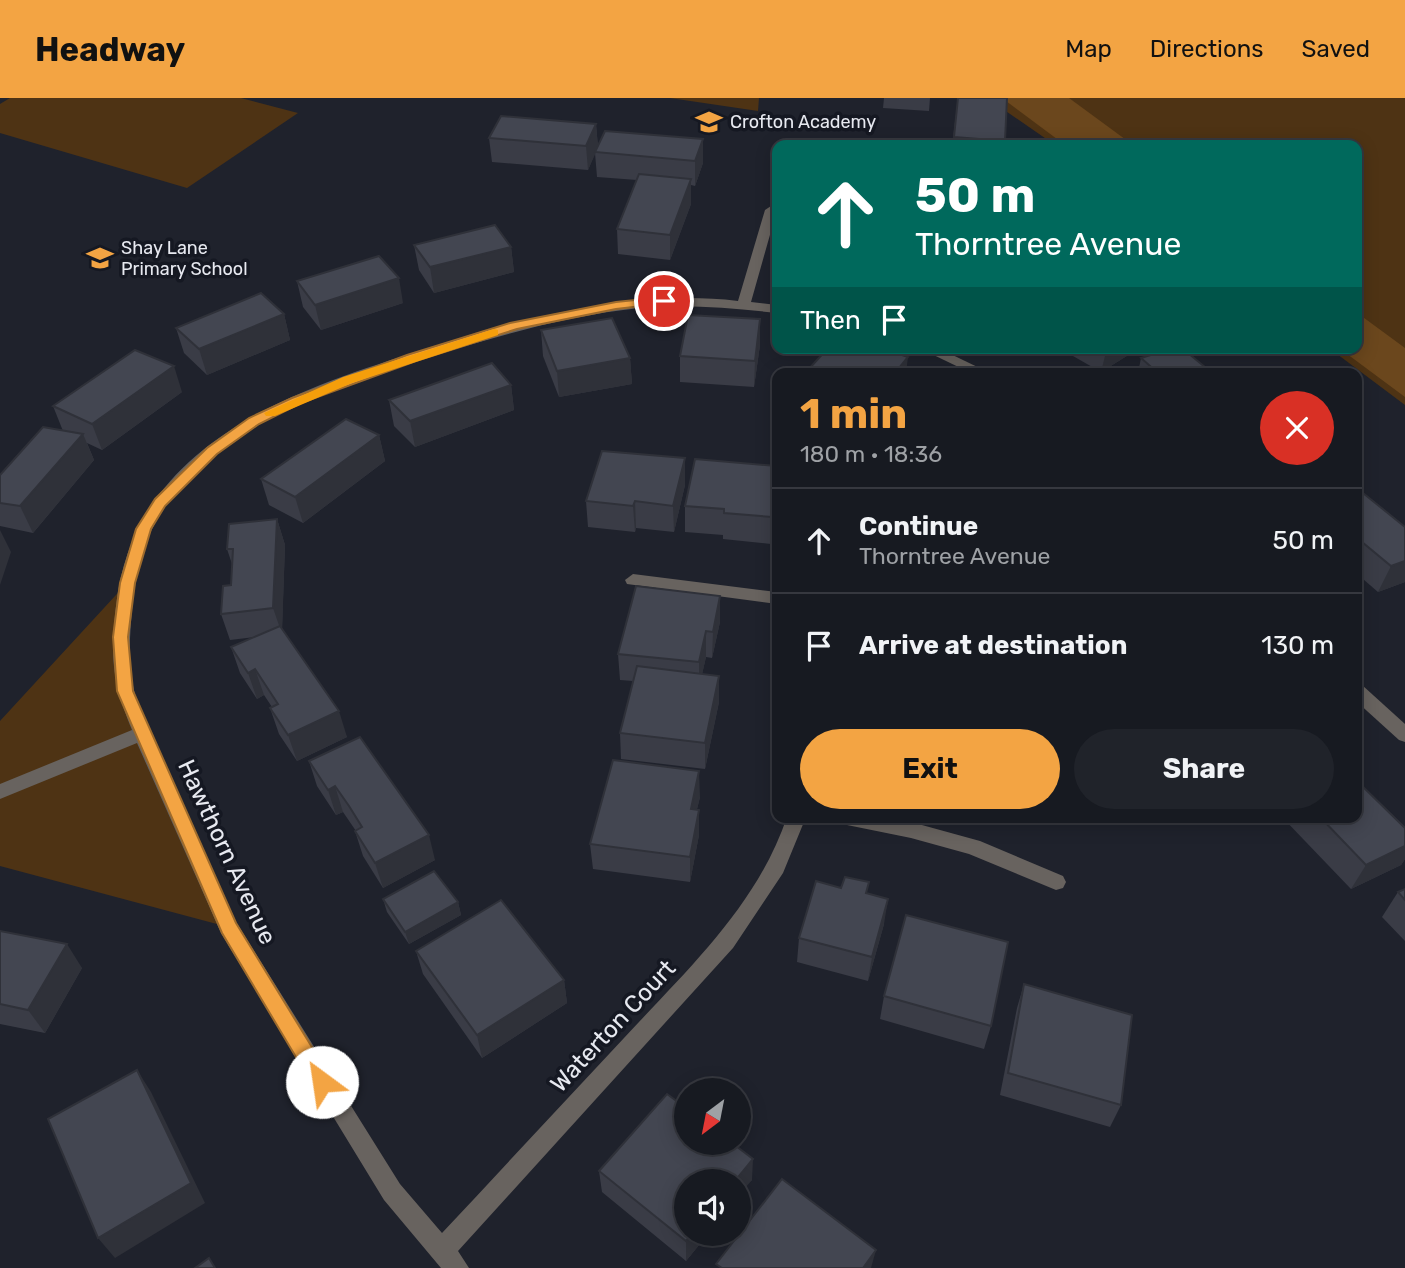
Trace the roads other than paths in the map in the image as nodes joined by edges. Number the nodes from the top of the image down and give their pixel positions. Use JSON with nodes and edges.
{"nodes":[{"id":1,"x":771,"y":209,"type":"dead end"},
{"id":2,"x":744,"y":304,"type":"junction"},
{"id":3,"x":772,"y":308,"type":"edge"},
{"id":4,"x":940,"y":354,"type":"edge"},
{"id":5,"x":972,"y":368,"type":"edge"},
{"id":6,"x":634,"y":580,"type":"dead end"},
{"id":7,"x":772,"y":597,"type":"edge"},
{"id":8,"x":1362,"y":696,"type":"edge"},
{"id":9,"x":142,"y":733,"type":"junction"},
{"id":10,"x":1405,"y":735,"type":"edge"},
{"id":11,"x":0,"y":792,"type":"edge"},
{"id":12,"x":795,"y":823,"type":"edge"},
{"id":13,"x":877,"y":823,"type":"edge"},
{"id":14,"x":1056,"y":882,"type":"dead end"},
{"id":15,"x":441,"y":1252,"type":"junction"},
{"id":16,"x":457,"y":1268,"type":"edge"}],
"edges":[{"from":1,"to":2,"type":"street"},
{"from":2,"to":3,"type":"street","name":"Hawthorn Avenue"},
{"from":2,"to":9,"type":"street","name":"Hawthorn Avenue"},
{"from":4,"to":5,"type":"street"},
{"from":6,"to":7,"type":"street"},
{"from":8,"to":10,"type":"street"},
{"from":9,"to":11,"type":"street"},
{"from":9,"to":15,"type":"street","name":"Hawthorn Avenue"},
{"from":12,"to":15,"type":"street","name":"Waterton Court"},
{"from":13,"to":14,"type":"street"},
{"from":15,"to":16,"type":"street","name":"Hawthorn Avenue"}]}
